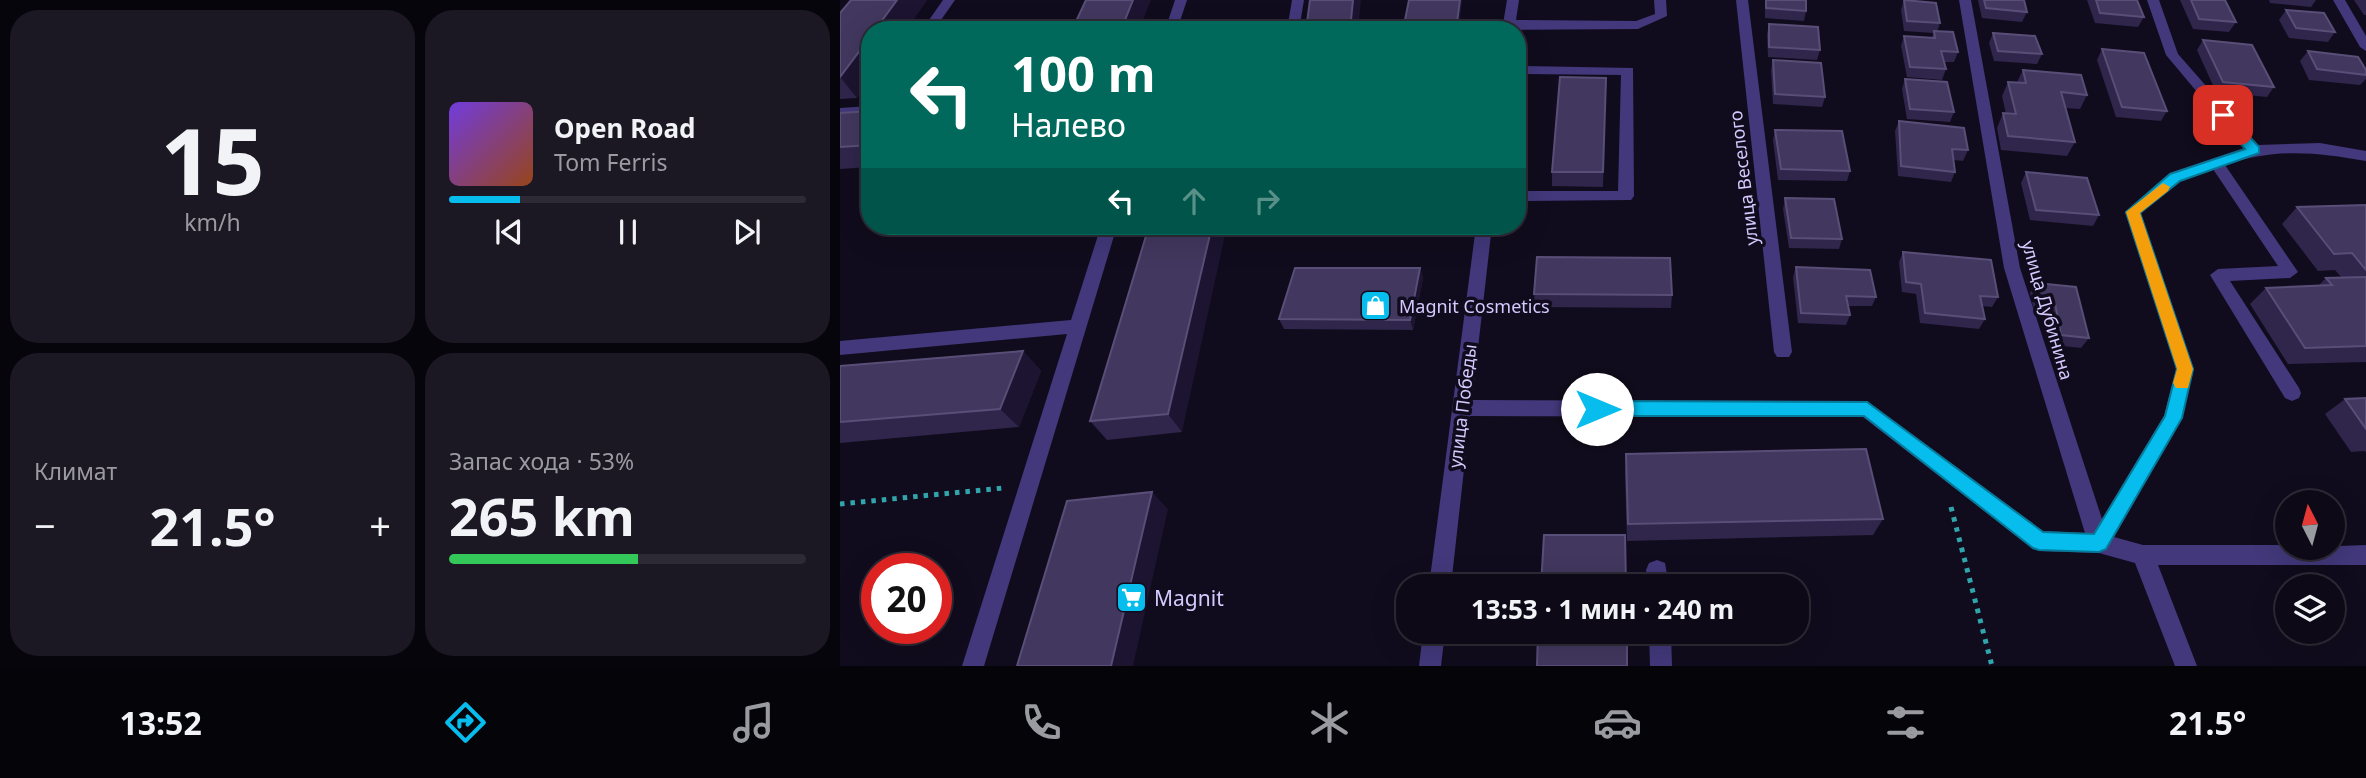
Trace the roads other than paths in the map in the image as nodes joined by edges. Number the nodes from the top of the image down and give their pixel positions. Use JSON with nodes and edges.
{"nodes":[{"id":1,"x":948,"y":0,"type":"edge"},
{"id":2,"x":1181,"y":0,"type":"edge"},
{"id":3,"x":1298,"y":0,"type":"edge"},
{"id":4,"x":1513,"y":0,"type":"edge"},
{"id":5,"x":1660,"y":0,"type":"edge"},
{"id":6,"x":1742,"y":0,"type":"edge"},
{"id":7,"x":1965,"y":0,"type":"edge"},
{"id":8,"x":2153,"y":0,"type":"edge"},
{"id":9,"x":2339,"y":0,"type":"edge"},
{"id":10,"x":934,"y":21,"type":"edge"},
{"id":11,"x":1174,"y":21,"type":"edge"},
{"id":12,"x":1294,"y":21,"type":"edge"},
{"id":13,"x":1510,"y":21,"type":"edge"},
{"id":14,"x":1526,"y":27,"type":"edge"},
{"id":15,"x":2366,"y":47,"type":"edge"},
{"id":16,"x":1526,"y":70,"type":"edge"},
{"id":17,"x":861,"y":111,"type":"edge"},
{"id":18,"x":840,"y":112,"type":"edge"},
{"id":19,"x":2254,"y":150,"type":"junction"},
{"id":20,"x":2366,"y":156,"type":"edge"},
{"id":21,"x":2216,"y":163,"type":"junction"},
{"id":22,"x":1526,"y":196,"type":"edge"},
{"id":23,"x":1106,"y":235,"type":"edge"},
{"id":24,"x":1483,"y":235,"type":"edge"},
{"id":25,"x":1078,"y":326,"type":"junction"},
{"id":26,"x":840,"y":348,"type":"edge"},
{"id":27,"x":1783,"y":352,"type":"dead end"},
{"id":28,"x":2292,"y":393,"type":"dead end"},
{"id":29,"x":1462,"y":408,"type":"junction"},
{"id":30,"x":2099,"y":543,"type":"junction"},
{"id":31,"x":2143,"y":555,"type":"junction"},
{"id":32,"x":2366,"y":555,"type":"edge"},
{"id":33,"x":1441,"y":574,"type":"edge"},
{"id":34,"x":1433,"y":644,"type":"edge"},
{"id":35,"x":1660,"y":644,"type":"edge"},
{"id":36,"x":973,"y":666,"type":"edge"},
{"id":37,"x":1430,"y":666,"type":"edge"},
{"id":38,"x":1661,"y":666,"type":"edge"},
{"id":39,"x":2186,"y":666,"type":"edge"}],
"edges":[{"from":1,"to":10,"type":"street"},
{"from":2,"to":11,"type":"street"},
{"from":3,"to":12,"type":"street"},
{"from":4,"to":13,"type":"street"},
{"from":5,"to":14,"type":"street"},
{"from":6,"to":27,"type":"street","name":"улица Веселого"},
{"from":7,"to":30,"type":"street","name":"улица Дубинина"},
{"from":8,"to":19,"type":"street"},
{"from":9,"to":15,"type":"street"},
{"from":16,"to":22,"type":"street"},
{"from":17,"to":18,"type":"street"},
{"from":19,"to":20,"type":"street"},
{"from":19,"to":21,"type":"street"},
{"from":21,"to":28,"type":"street"},
{"from":21,"to":30,"type":"street"},
{"from":23,"to":25,"type":"street"},
{"from":24,"to":29,"type":"street","name":"улица Победы"},
{"from":25,"to":26,"type":"street"},
{"from":25,"to":36,"type":"street"},
{"from":29,"to":30,"type":"street"},
{"from":29,"to":33,"type":"street","name":"улица Победы"},
{"from":30,"to":31,"type":"street"},
{"from":31,"to":32,"type":"street"},
{"from":31,"to":39,"type":"street"},
{"from":34,"to":37,"type":"street"},
{"from":35,"to":38,"type":"street"}]}
